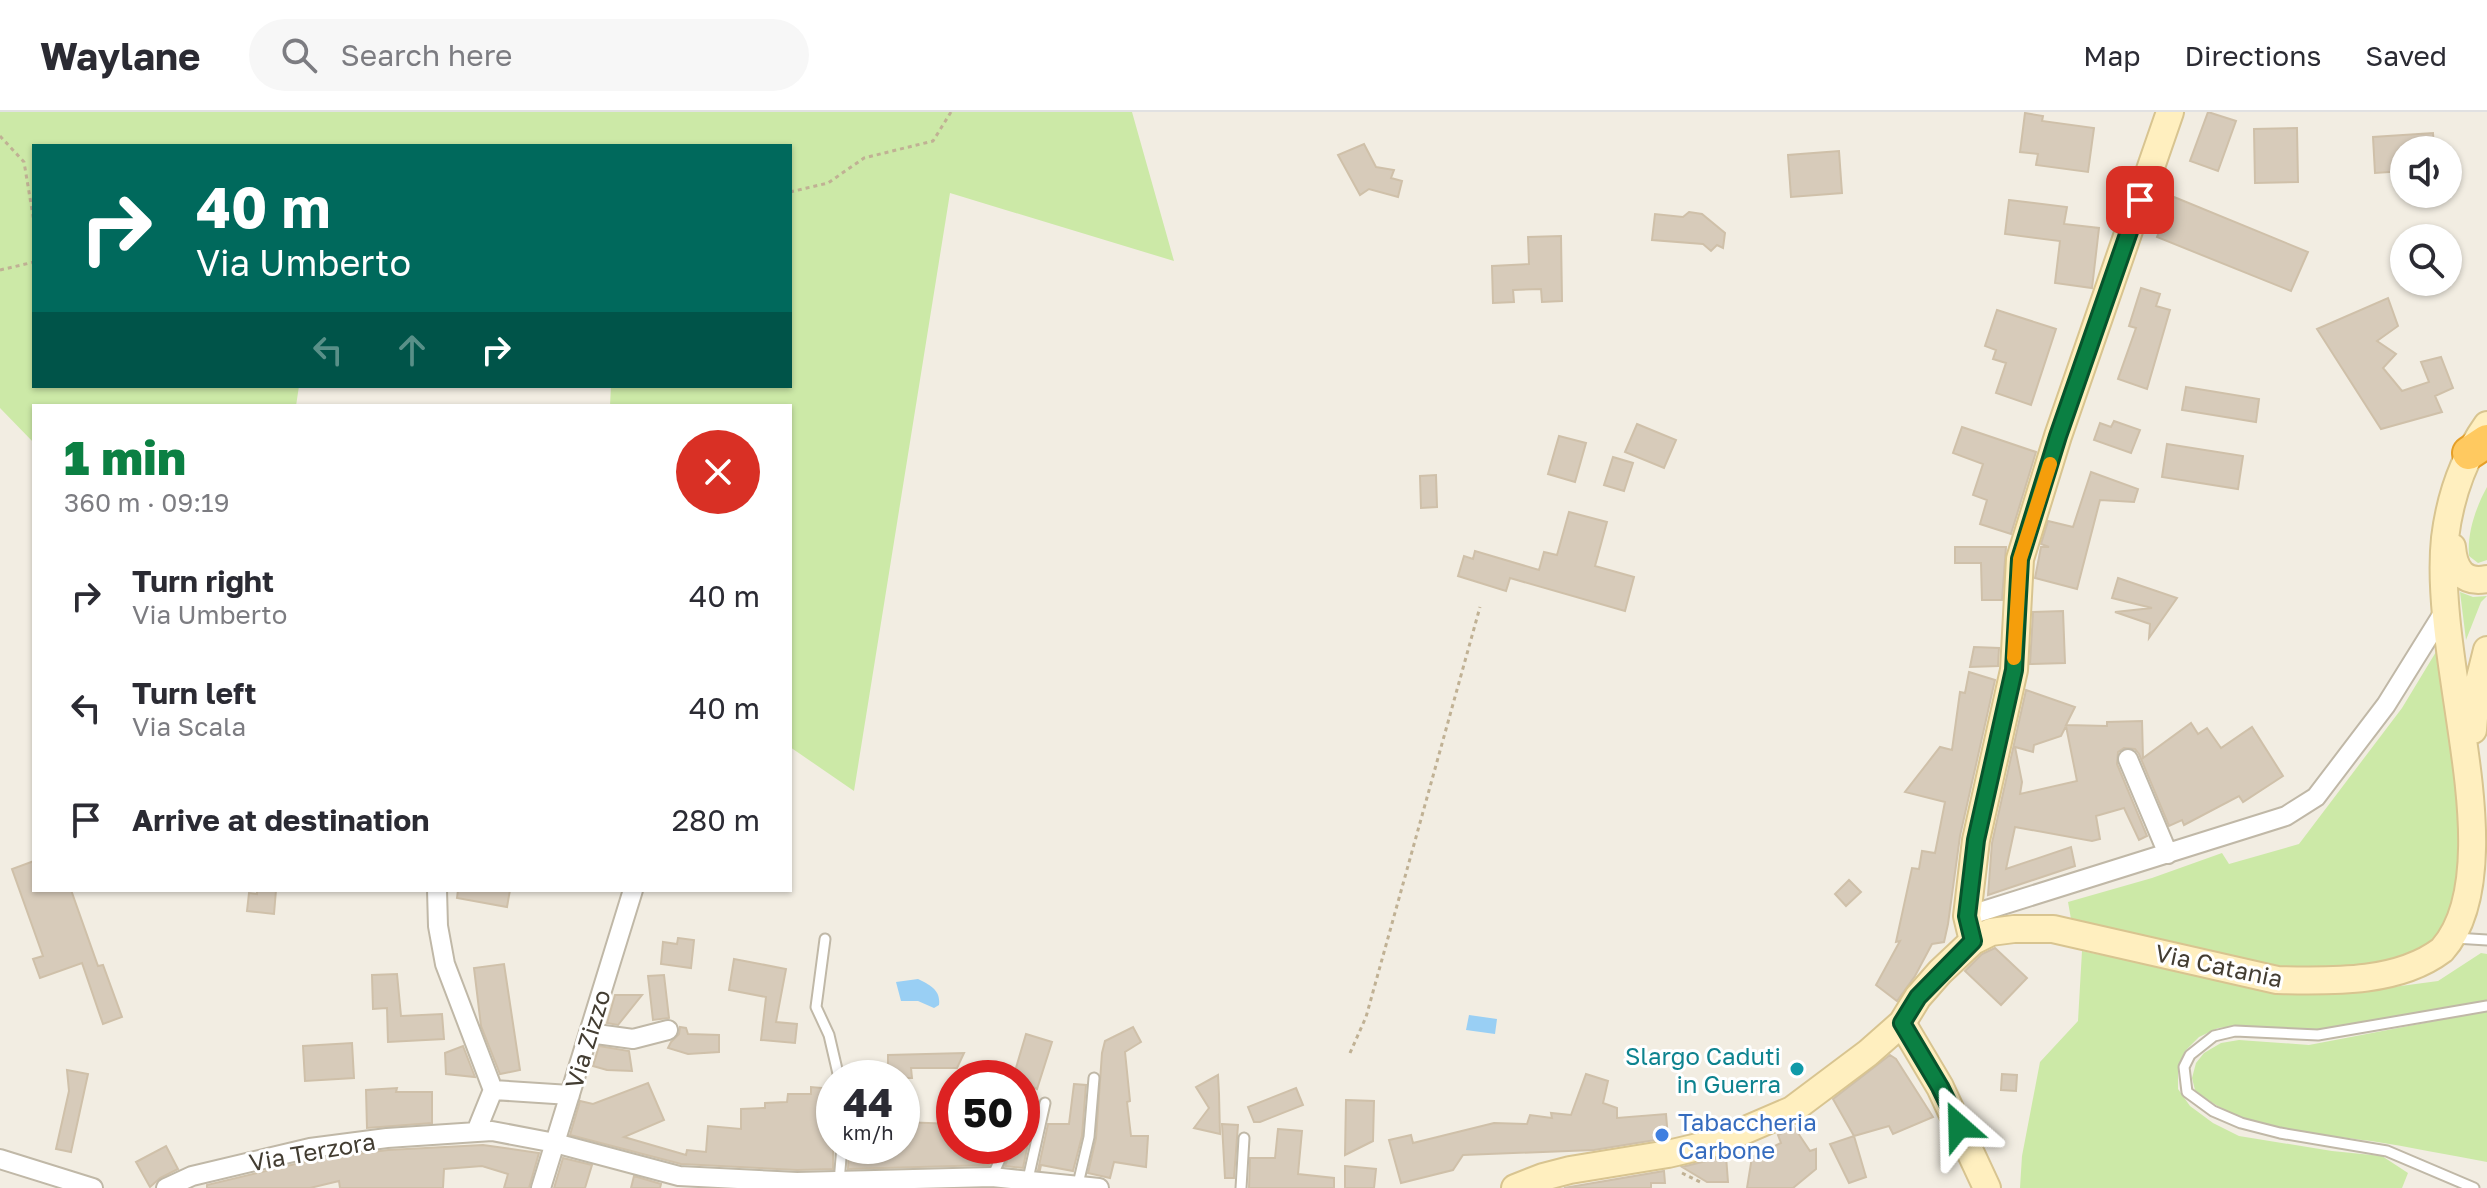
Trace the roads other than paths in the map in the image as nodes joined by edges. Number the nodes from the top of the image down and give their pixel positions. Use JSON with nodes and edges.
{"nodes":[{"id":1,"x":2170,"y":112,"type":"edge"},
{"id":2,"x":2487,"y":425,"type":"edge"},
{"id":3,"x":2481,"y":453,"type":"edge"},
{"id":4,"x":2455,"y":492,"type":"junction"},
{"id":5,"x":2487,"y":579,"type":"edge"},
{"id":6,"x":2447,"y":607,"type":"junction"},
{"id":7,"x":2487,"y":650,"type":"edge"},
{"id":8,"x":2128,"y":759,"type":"dead end"},
{"id":9,"x":2474,"y":794,"type":"junction"},
{"id":10,"x":2168,"y":854,"type":"junction"},
{"id":11,"x":437,"y":892,"type":"edge"},
{"id":12,"x":632,"y":892,"type":"edge"},
{"id":13,"x":1970,"y":929,"type":"junction"},
{"id":14,"x":2455,"y":938,"type":"junction"},
{"id":15,"x":825,"y":939,"type":"dead end"},
{"id":16,"x":2487,"y":940,"type":"edge"},
{"id":17,"x":2487,"y":1006,"type":"edge"},
{"id":18,"x":1902,"y":1023,"type":"junction"},
{"id":19,"x":668,"y":1030,"type":"dead end"},
{"id":20,"x":589,"y":1033,"type":"junction"},
{"id":21,"x":835,"y":1060,"type":"edge"},
{"id":22,"x":1094,"y":1078,"type":"dead end"},
{"id":23,"x":492,"y":1084,"type":"junction"},
{"id":24,"x":570,"y":1095,"type":"junction"},
{"id":25,"x":1045,"y":1103,"type":"dead end"},
{"id":26,"x":469,"y":1132,"type":"junction"},
{"id":27,"x":1244,"y":1138,"type":"dead end"},
{"id":28,"x":555,"y":1143,"type":"junction"},
{"id":29,"x":0,"y":1159,"type":"edge"},
{"id":30,"x":840,"y":1164,"type":"edge"},
{"id":31,"x":998,"y":1164,"type":"edge"},
{"id":32,"x":992,"y":1177,"type":"junction"},
{"id":33,"x":1028,"y":1179,"type":"junction"},
{"id":34,"x":839,"y":1182,"type":"junction"},
{"id":35,"x":1078,"y":1184,"type":"junction"},
{"id":36,"x":797,"y":1185,"type":"edge"},
{"id":37,"x":93,"y":1188,"type":"edge"},
{"id":38,"x":166,"y":1188,"type":"edge"},
{"id":39,"x":541,"y":1188,"type":"edge"},
{"id":40,"x":1099,"y":1188,"type":"edge"},
{"id":41,"x":1241,"y":1188,"type":"edge"},
{"id":42,"x":1518,"y":1188,"type":"edge"},
{"id":43,"x":1987,"y":1188,"type":"edge"},
{"id":44,"x":2474,"y":1188,"type":"edge"}],
"edges":[{"from":1,"to":13,"type":"main road"},
{"from":2,"to":3,"type":"main road","name":"Via Catania"},
{"from":3,"to":4,"type":"main road","name":"Via Catania"},
{"from":4,"to":5,"type":"main road"},
{"from":4,"to":6,"type":"main road","name":"Via Catania"},
{"from":6,"to":9,"type":"main road","name":"Via Catania"},
{"from":6,"to":10,"type":"street"},
{"from":7,"to":9,"type":"main road"},
{"from":8,"to":10,"type":"street"},
{"from":9,"to":14,"type":"main road","name":"Via Catania"},
{"from":10,"to":13,"type":"street"},
{"from":11,"to":23,"type":"street"},
{"from":12,"to":20,"type":"street","name":"Via Zizzo"},
{"from":13,"to":14,"type":"main road","name":"Via Catania"},
{"from":13,"to":18,"type":"main road"},
{"from":14,"to":16,"type":"lane"},
{"from":15,"to":21,"type":"lane"},
{"from":17,"to":44,"type":"lane"},
{"from":18,"to":42,"type":"main road"},
{"from":18,"to":43,"type":"main road"},
{"from":19,"to":20,"type":"street"},
{"from":20,"to":24,"type":"street","name":"Via Zizzo"},
{"from":22,"to":35,"type":"lane"},
{"from":23,"to":24,"type":"street"},
{"from":23,"to":26,"type":"street"},
{"from":24,"to":28,"type":"street","name":"Via Zizzo"},
{"from":25,"to":33,"type":"lane"},
{"from":26,"to":28,"type":"street","name":"Via Terzora"},
{"from":26,"to":38,"type":"street","name":"Via Terzora"},
{"from":27,"to":41,"type":"lane"},
{"from":28,"to":36,"type":"street","name":"Via Terzora"},
{"from":28,"to":39,"type":"street","name":"Via Zizzo"},
{"from":29,"to":37,"type":"street"},
{"from":30,"to":34,"type":"lane"},
{"from":31,"to":32,"type":"lane"},
{"from":32,"to":33,"type":"street","name":"Via Terzora"},
{"from":32,"to":34,"type":"street","name":"Via Terzora"},
{"from":33,"to":35,"type":"street","name":"Via Terzora"},
{"from":34,"to":36,"type":"street","name":"Via Terzora"},
{"from":35,"to":40,"type":"street","name":"Via Terzora"}]}
